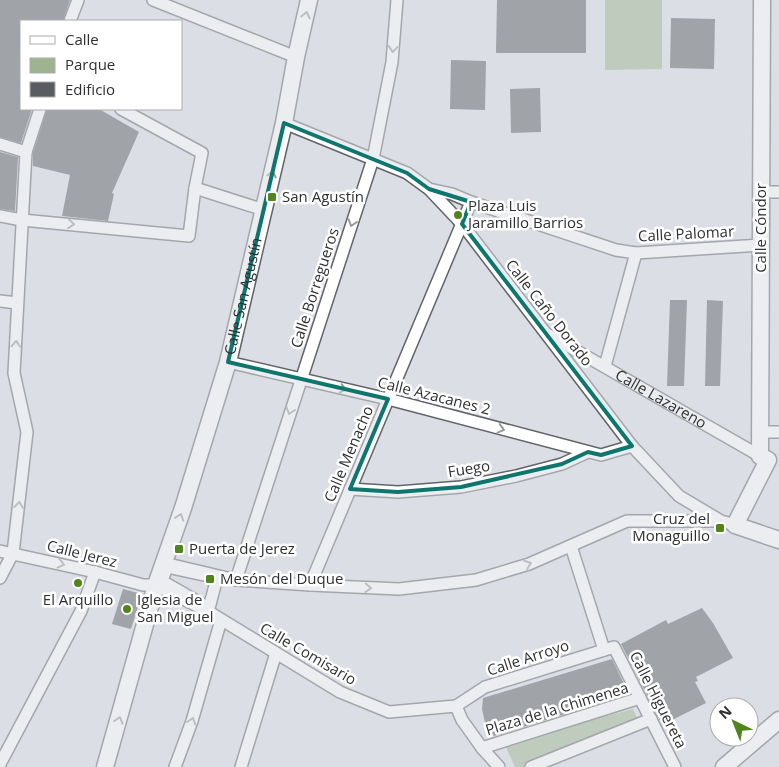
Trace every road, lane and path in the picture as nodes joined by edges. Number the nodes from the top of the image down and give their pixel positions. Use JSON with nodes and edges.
{"nodes":[{"id":1,"x":78,"y":0,"type":"edge"},
{"id":2,"x":153,"y":0,"type":"edge"},
{"id":3,"x":309,"y":0,"type":"edge"},
{"id":4,"x":397,"y":0,"type":"edge"},
{"id":5,"x":762,"y":0,"type":"edge"},
{"id":6,"x":70,"y":20,"type":"edge"},
{"id":7,"x":296,"y":57,"type":"junction"},
{"id":8,"x":40,"y":110,"type":"edge"},
{"id":9,"x":123,"y":110,"type":"edge"},
{"id":10,"x":284,"y":123,"type":"junction"},
{"id":11,"x":0,"y":144,"type":"edge"},
{"id":12,"x":26,"y":152,"type":"junction"},
{"id":13,"x":373,"y":159,"type":"junction"},
{"id":14,"x":195,"y":188,"type":"junction"},
{"id":15,"x":429,"y":189,"type":"junction"},
{"id":16,"x":761,"y":192,"type":"junction"},
{"id":17,"x":779,"y":192,"type":"edge"},
{"id":18,"x":471,"y":202,"type":"junction"},
{"id":19,"x":264,"y":210,"type":"junction"},
{"id":20,"x":0,"y":216,"type":"edge"},
{"id":21,"x":22,"y":220,"type":"junction"},
{"id":22,"x":462,"y":224,"type":"junction"},
{"id":23,"x":761,"y":245,"type":"junction"},
{"id":24,"x":636,"y":253,"type":"junction"},
{"id":25,"x":0,"y":302,"type":"edge"},
{"id":26,"x":18,"y":303,"type":"junction"},
{"id":27,"x":544,"y":332,"type":"junction"},
{"id":28,"x":228,"y":362,"type":"junction"},
{"id":29,"x":605,"y":366,"type":"junction"},
{"id":30,"x":300,"y":379,"type":"junction"},
{"id":31,"x":388,"y":399,"type":"junction"},
{"id":32,"x":760,"y":432,"type":"junction"},
{"id":33,"x":779,"y":432,"type":"edge"},
{"id":34,"x":632,"y":446,"type":"junction"},
{"id":35,"x":588,"y":452,"type":"junction"},
{"id":36,"x":769,"y":460,"type":"edge"},
{"id":37,"x":350,"y":489,"type":"junction"},
{"id":38,"x":728,"y":523,"type":"junction"},
{"id":39,"x":779,"y":540,"type":"edge"},
{"id":40,"x":571,"y":546,"type":"junction"},
{"id":41,"x":0,"y":551,"type":"edge"},
{"id":42,"x":13,"y":553,"type":"junction"},
{"id":43,"x":164,"y":563,"type":"junction"},
{"id":44,"x":95,"y":572,"type":"junction"},
{"id":45,"x":0,"y":578,"type":"edge"},
{"id":46,"x":236,"y":580,"type":"junction"},
{"id":47,"x":159,"y":583,"type":"junction"},
{"id":48,"x":310,"y":585,"type":"junction"},
{"id":49,"x":221,"y":620,"type":"junction"},
{"id":50,"x":609,"y":648,"type":"junction"},
{"id":51,"x":276,"y":653,"type":"junction"},
{"id":52,"x":640,"y":698,"type":"junction"},
{"id":53,"x":456,"y":706,"type":"junction"},
{"id":54,"x":651,"y":720,"type":"junction"},
{"id":55,"x":779,"y":720,"type":"edge"},
{"id":56,"x":482,"y":748,"type":"junction"},
{"id":57,"x":0,"y":764,"type":"edge"},
{"id":58,"x":495,"y":765,"type":"edge"},
{"id":59,"x":106,"y":767,"type":"edge"},
{"id":60,"x":175,"y":767,"type":"edge"},
{"id":61,"x":241,"y":767,"type":"edge"},
{"id":62,"x":531,"y":767,"type":"edge"},
{"id":63,"x":675,"y":767,"type":"edge"},
{"id":64,"x":724,"y":767,"type":"edge"}],
"edges":[{"from":1,"to":6,"type":"street"},
{"from":2,"to":7,"type":"street"},
{"from":7,"to":3,"type":"street","name":"Calle San Agustín","one_way":true},
{"from":4,"to":13,"type":"street","name":"Calle Borregueros","one_way":true},
{"from":5,"to":16,"type":"street","name":"Calle Cóndor"},
{"from":7,"to":10,"type":"street","name":"Calle San Agustín"},
{"from":8,"to":12,"type":"street"},
{"from":9,"to":14,"type":"street"},
{"from":10,"to":13,"type":"street"},
{"from":19,"to":10,"type":"street","name":"Calle San Agustín","one_way":true},
{"from":11,"to":12,"type":"street"},
{"from":12,"to":21,"type":"street"},
{"from":13,"to":15,"type":"street"},
{"from":13,"to":30,"type":"street","name":"Calle Borregueros","one_way":true},
{"from":14,"to":19,"type":"street"},
{"from":21,"to":14,"type":"street","one_way":true},
{"from":15,"to":18,"type":"street"},
{"from":15,"to":22,"type":"street"},
{"from":16,"to":17,"type":"street"},
{"from":16,"to":23,"type":"street","name":"Calle Cóndor"},
{"from":18,"to":22,"type":"street"},
{"from":18,"to":24,"type":"street","name":"Calle Palomar"},
{"from":19,"to":28,"type":"street","name":"Calle San Agustín"},
{"from":20,"to":21,"type":"street"},
{"from":21,"to":26,"type":"street"},
{"from":22,"to":27,"type":"street","name":"Calle Caño Dorado"},
{"from":22,"to":31,"type":"street","name":"Calle Menacho"},
{"from":23,"to":24,"type":"street","name":"Calle Palomar"},
{"from":23,"to":32,"type":"street","name":"Calle Cóndor"},
{"from":24,"to":29,"type":"street"},
{"from":25,"to":26,"type":"street"},
{"from":42,"to":26,"type":"street","one_way":true},
{"from":27,"to":29,"type":"street","name":"Calle Lazareno"},
{"from":27,"to":34,"type":"street","name":"Calle Caño Dorado"},
{"from":28,"to":30,"type":"street","name":"Calle Azacanes 2"},
{"from":43,"to":28,"type":"street","name":"Calle San Agustín","one_way":true},
{"from":29,"to":36,"type":"street","name":"Calle Lazareno"},
{"from":30,"to":31,"type":"street","name":"Calle Azacanes 2","one_way":true},
{"from":30,"to":46,"type":"street","name":"Calle Borregueros","one_way":true},
{"from":31,"to":35,"type":"street","name":"Calle Azacanes 2","one_way":true},
{"from":31,"to":37,"type":"street","name":"Calle Menacho"},
{"from":32,"to":33,"type":"street"},
{"from":32,"to":36,"type":"street","name":"Calle Cóndor"},
{"from":34,"to":35,"type":"street","name":"Calle Azacanes 2"},
{"from":34,"to":38,"type":"street","name":"Calle Caño Dorado"},
{"from":35,"to":37,"type":"street","name":"Fuego"},
{"from":36,"to":38,"type":"street"},
{"from":37,"to":48,"type":"street","name":"Calle Menacho"},
{"from":38,"to":39,"type":"street"},
{"from":38,"to":40,"type":"street"},
{"from":48,"to":40,"type":"street","one_way":true},
{"from":40,"to":50,"type":"street","name":"Calle Higuereta"},
{"from":41,"to":42,"type":"street","name":"Calle Jerez"},
{"from":42,"to":44,"type":"street","name":"Calle Jerez","one_way":true},
{"from":42,"to":45,"type":"street"},
{"from":43,"to":46,"type":"street"},
{"from":43,"to":47,"type":"street","name":"Calle San Agustín"},
{"from":44,"to":47,"type":"street","name":"Calle Jerez"},
{"from":44,"to":57,"type":"street"},
{"from":46,"to":48,"type":"street"},
{"from":47,"to":47,"type":"street"},
{"from":47,"to":49,"type":"street","name":"Calle Comisario"},
{"from":59,"to":47,"type":"street","name":"Calle San Agustín","one_way":true},
{"from":49,"to":51,"type":"street","name":"Calle Comisario"},
{"from":60,"to":49,"type":"street","one_way":true},
{"from":50,"to":52,"type":"street","name":"Calle Higuereta"},
{"from":50,"to":53,"type":"street","name":"Calle Arroyo"},
{"from":51,"to":53,"type":"street","name":"Calle Comisario"},
{"from":51,"to":61,"type":"street"},
{"from":52,"to":54,"type":"street","name":"Calle Higuereta"},
{"from":52,"to":56,"type":"street","name":"Plaza de la Chimenea"},
{"from":53,"to":56,"type":"street"},
{"from":54,"to":62,"type":"street"},
{"from":54,"to":63,"type":"street","name":"Calle Higuereta"},
{"from":55,"to":64,"type":"street"},
{"from":56,"to":58,"type":"street"}]}
